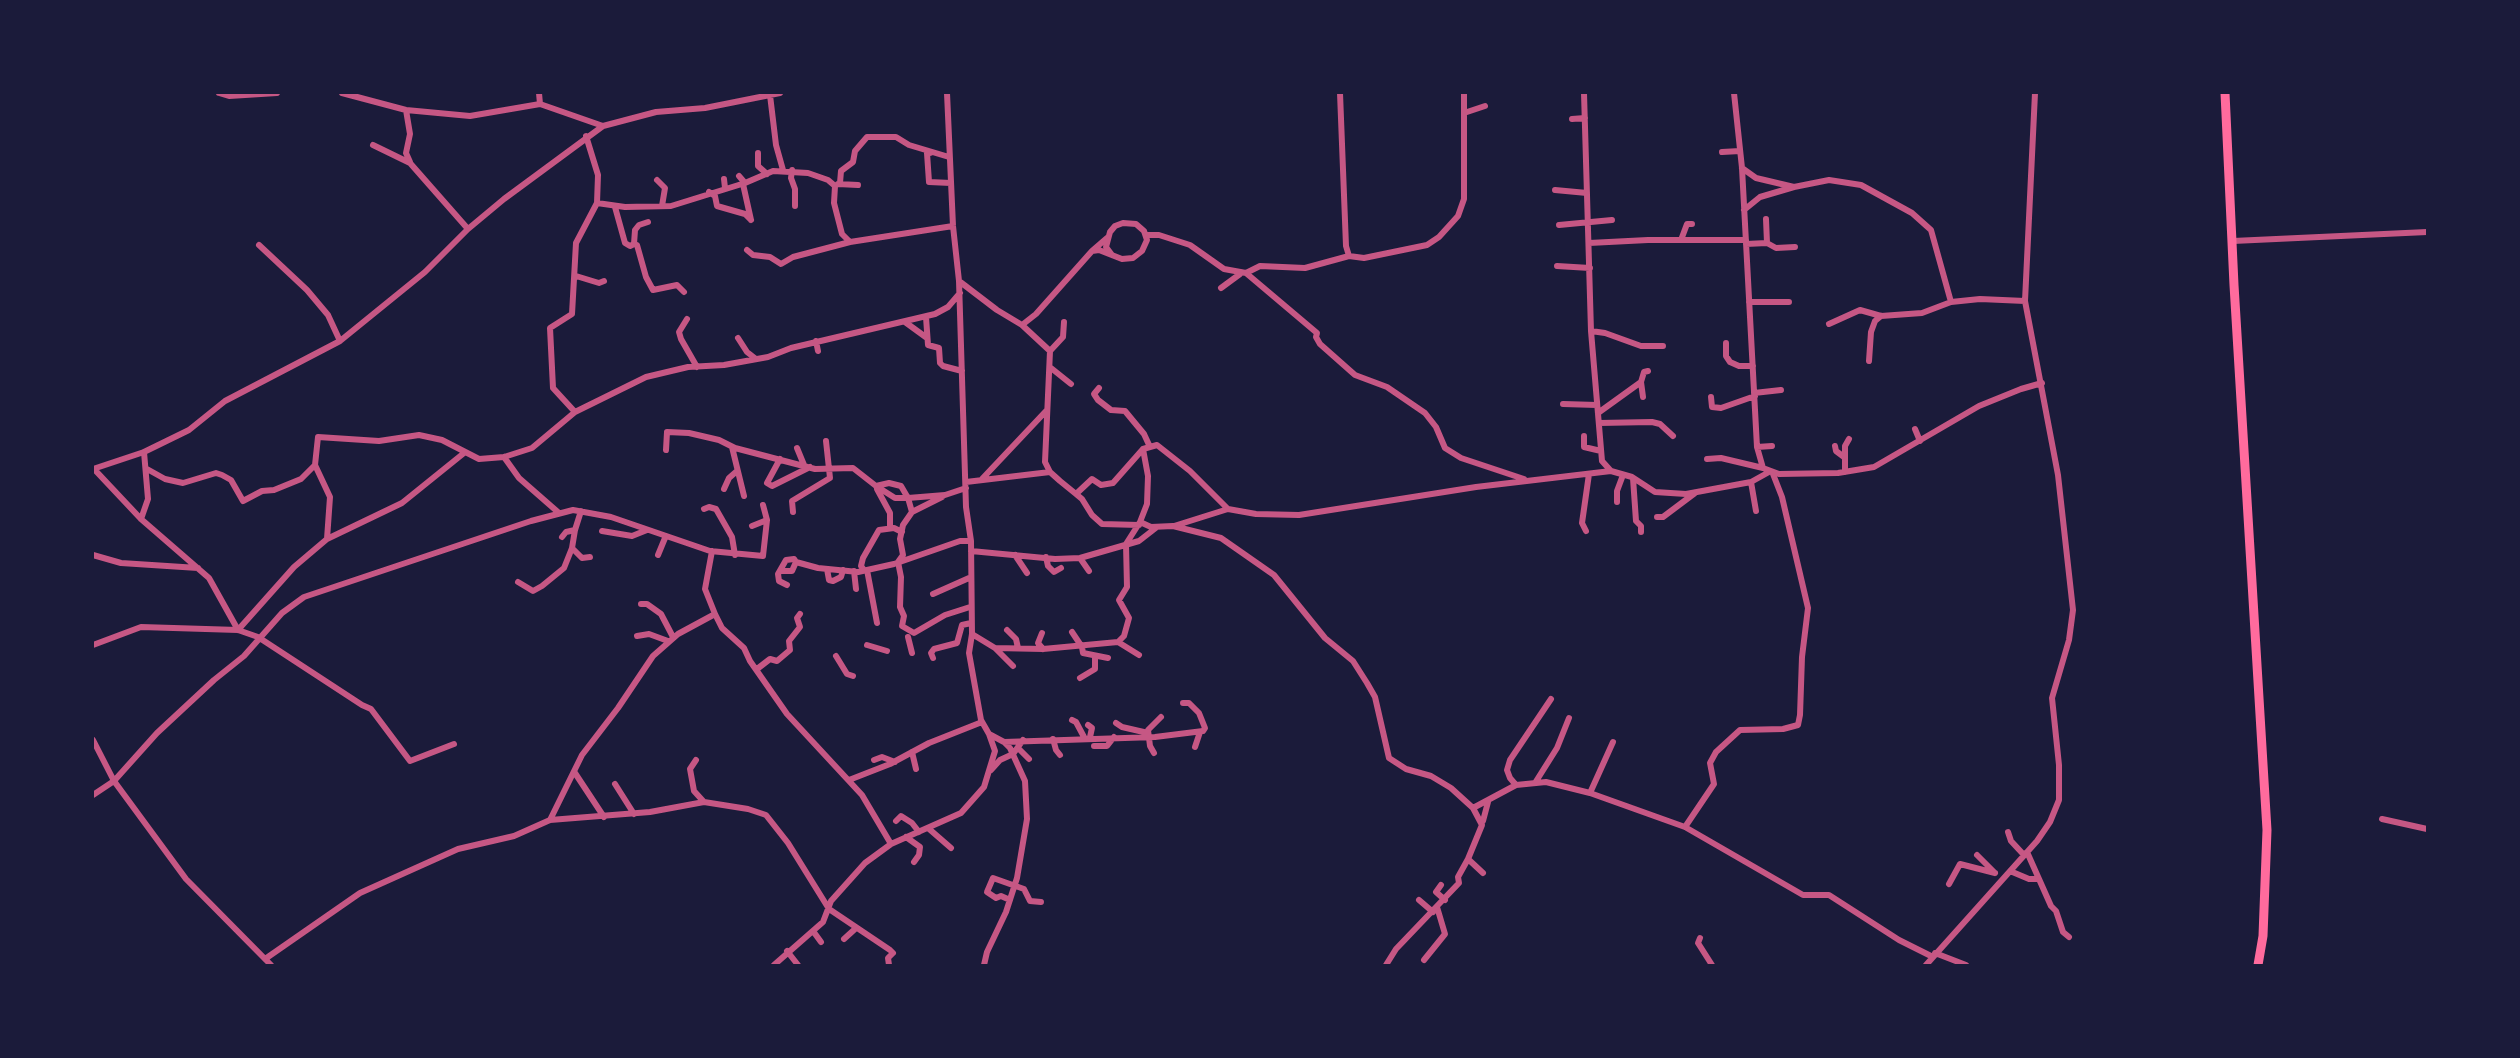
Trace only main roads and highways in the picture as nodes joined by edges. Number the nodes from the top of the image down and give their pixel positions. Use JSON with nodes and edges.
{"nodes":[{"id":1,"x":2225,"y":93,"type":"edge"},
{"id":2,"x":2258,"y":965,"type":"edge"}],
"edges":[{"from":1,"to":2,"type":"highway"}]}
